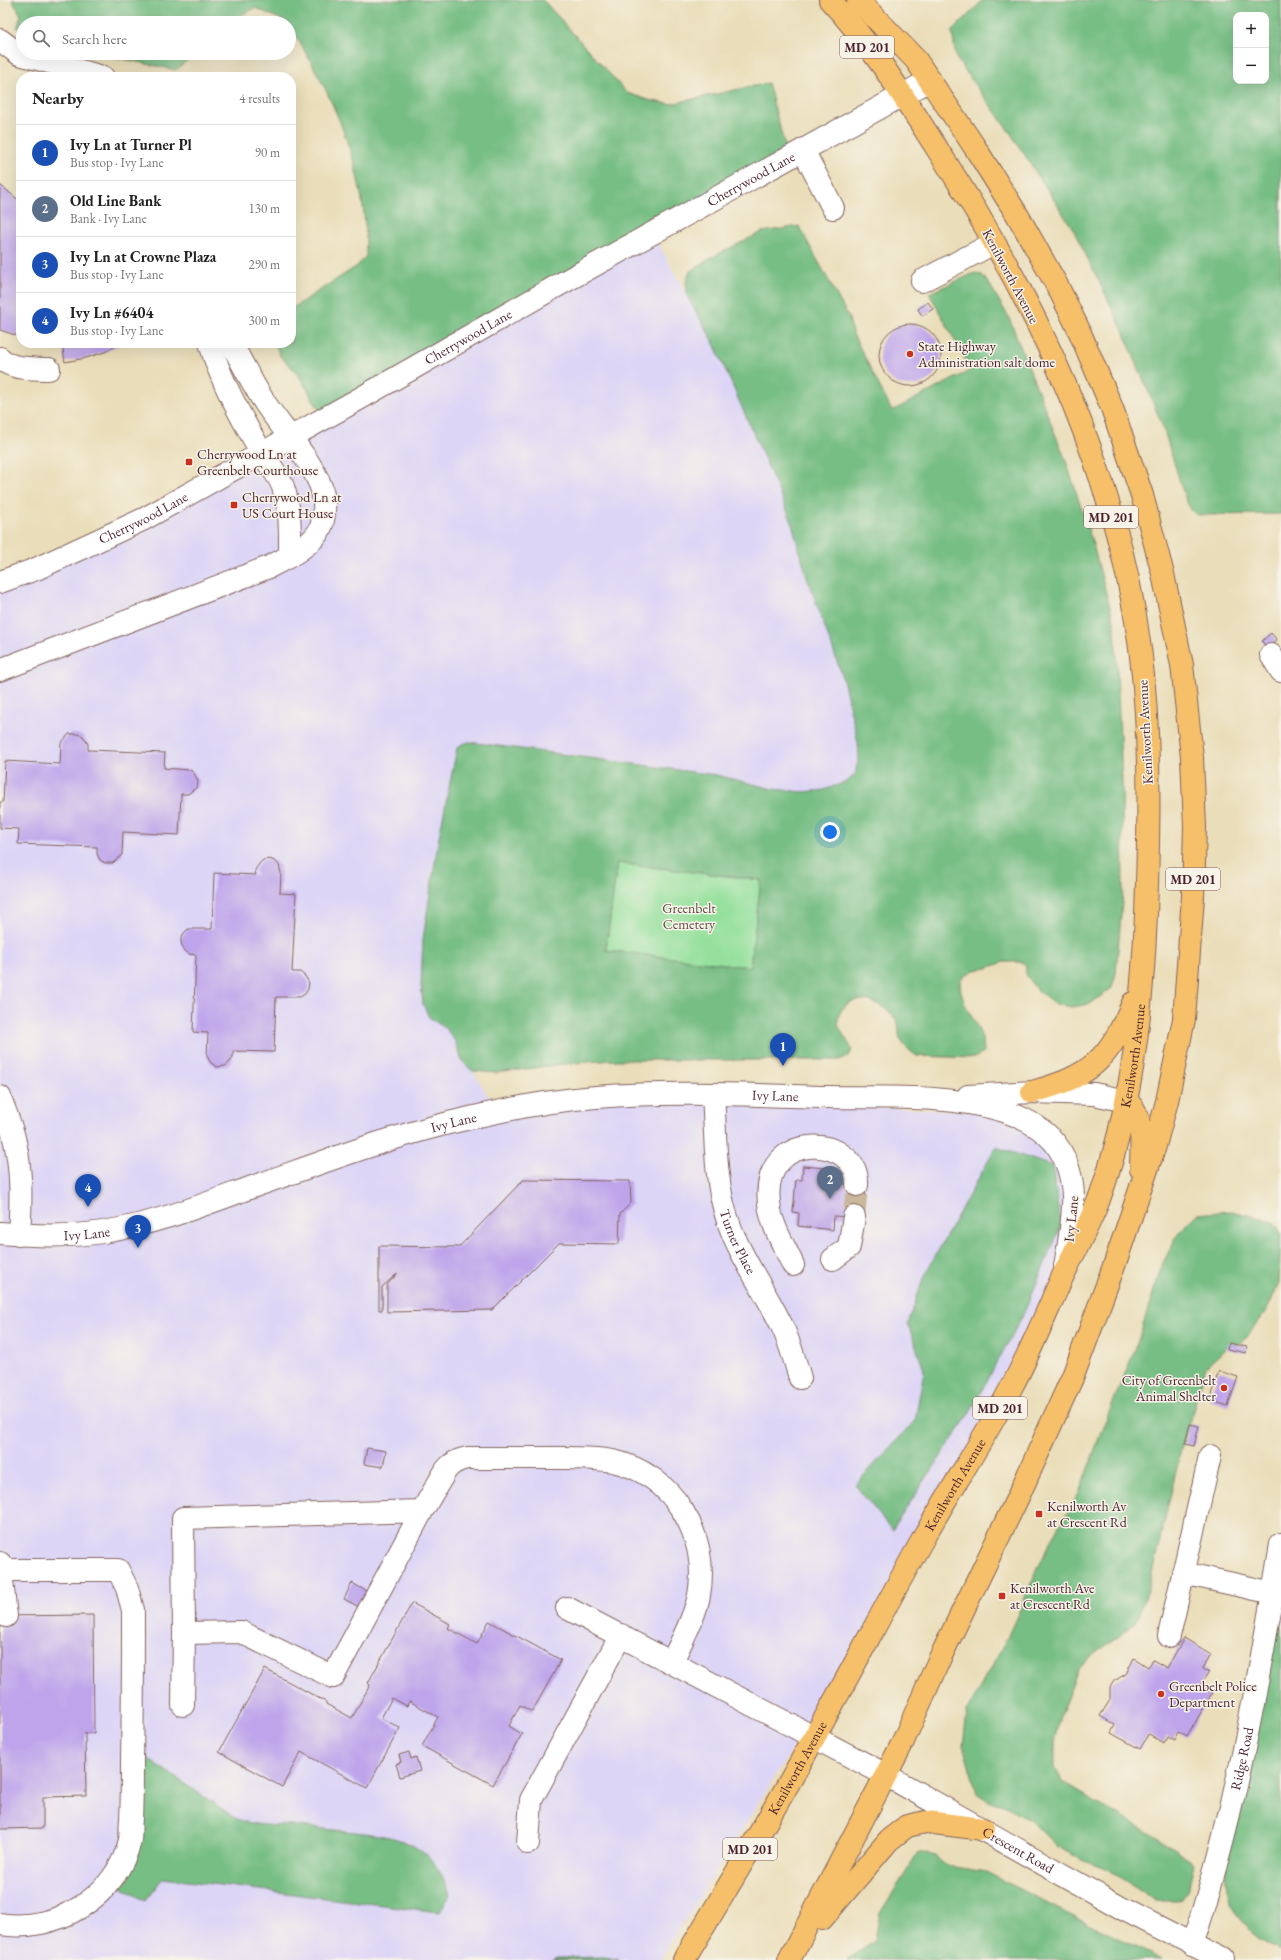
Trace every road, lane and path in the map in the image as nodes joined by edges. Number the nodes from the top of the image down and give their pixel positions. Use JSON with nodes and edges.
{"nodes":[{"id":1,"x":830,"y":0,"type":"edge"},
{"id":2,"x":858,"y":0,"type":"edge"},
{"id":3,"x":0,"y":40,"type":"edge"},
{"id":4,"x":16,"y":52,"type":"edge"},
{"id":5,"x":41,"y":60,"type":"edge"},
{"id":6,"x":85,"y":72,"type":"edge"},
{"id":7,"x":930,"y":80,"type":"junction"},
{"id":8,"x":903,"y":95,"type":"junction"},
{"id":9,"x":803,"y":150,"type":"junction"},
{"id":10,"x":833,"y":208,"type":"dead end"},
{"id":11,"x":994,"y":243,"type":"junction"},
{"id":12,"x":922,"y":281,"type":"dead end"},
{"id":13,"x":212,"y":348,"type":"edge"},
{"id":14,"x":233,"y":348,"type":"edge"},
{"id":15,"x":0,"y":358,"type":"edge"},
{"id":16,"x":49,"y":369,"type":"dead end"},
{"id":17,"x":290,"y":438,"type":"junction"},
{"id":18,"x":262,"y":453,"type":"junction"},
{"id":19,"x":290,"y":556,"type":"junction"},
{"id":20,"x":0,"y":582,"type":"edge"},
{"id":21,"x":0,"y":670,"type":"edge"},
{"id":22,"x":1141,"y":986,"type":"junction"},
{"id":23,"x":1032,"y":1092,"type":"junction"},
{"id":24,"x":713,"y":1094,"type":"junction"},
{"id":25,"x":923,"y":1099,"type":"junction"},
{"id":26,"x":1126,"y":1102,"type":"junction"},
{"id":27,"x":1,"y":1104,"type":"edge"},
{"id":28,"x":857,"y":1185,"type":"tunnel mouth"},
{"id":29,"x":1140,"y":1191,"type":"junction"},
{"id":30,"x":854,"y":1217,"type":"tunnel mouth"},
{"id":31,"x":9,"y":1234,"type":"edge"},
{"id":32,"x":833,"y":1259,"type":"dead end"},
{"id":33,"x":794,"y":1265,"type":"dead end"},
{"id":34,"x":1063,"y":1275,"type":"junction"},
{"id":35,"x":800,"y":1378,"type":"dead end"},
{"id":36,"x":1210,"y":1456,"type":"dead end"},
{"id":37,"x":422,"y":1511,"type":"junction"},
{"id":38,"x":1281,"y":1544,"type":"edge"},
{"id":39,"x":0,"y":1568,"type":"edge"},
{"id":40,"x":1183,"y":1573,"type":"junction"},
{"id":41,"x":1273,"y":1593,"type":"junction"},
{"id":42,"x":567,"y":1608,"type":"dead end"},
{"id":43,"x":6,"y":1616,"type":"dead end"},
{"id":44,"x":184,"y":1633,"type":"junction"},
{"id":45,"x":621,"y":1636,"type":"junction"},
{"id":46,"x":1169,"y":1636,"type":"dead end"},
{"id":47,"x":672,"y":1662,"type":"junction"},
{"id":48,"x":183,"y":1705,"type":"dead end"},
{"id":49,"x":815,"y":1737,"type":"junction"},
{"id":50,"x":886,"y":1775,"type":"junction"},
{"id":51,"x":983,"y":1829,"type":"junction"},
{"id":52,"x":528,"y":1843,"type":"dead end"},
{"id":53,"x":0,"y":1924,"type":"edge"},
{"id":54,"x":1192,"y":1946,"type":"junction"},
{"id":55,"x":790,"y":1958,"type":"edge"},
{"id":56,"x":684,"y":1960,"type":"edge"},
{"id":57,"x":1223,"y":1960,"type":"edge"}],
"edges":[{"from":1,"to":8,"type":"main road","number":"MD 201"},
{"from":2,"to":7,"type":"main road","number":"MD 201"},
{"from":3,"to":4,"type":"street"},
{"from":5,"to":6,"type":"street"},
{"from":7,"to":8,"type":"street","name":"Cherrywood Lane"},
{"from":7,"to":29,"type":"main road","number":"MD 201"},
{"from":8,"to":9,"type":"street","name":"Cherrywood Lane"},
{"from":8,"to":11,"type":"main road","name":"Kenilworth Avenue","number":"MD 201"},
{"from":9,"to":10,"type":"street"},
{"from":9,"to":17,"type":"street","name":"Cherrywood Lane"},
{"from":11,"to":12,"type":"street"},
{"from":11,"to":22,"type":"main road","name":"Kenilworth Avenue","number":"MD 201"},
{"from":13,"to":18,"type":"street"},
{"from":14,"to":17,"type":"street"},
{"from":15,"to":16,"type":"street"},
{"from":17,"to":18,"type":"street","name":"Cherrywood Lane"},
{"from":17,"to":19,"type":"street"},
{"from":18,"to":19,"type":"street"},
{"from":18,"to":20,"type":"street","name":"Cherrywood Lane"},
{"from":19,"to":21,"type":"street"},
{"from":22,"to":23,"type":"main road"},
{"from":22,"to":26,"type":"main road","name":"Kenilworth Avenue","number":"MD 201"},
{"from":23,"to":25,"type":"street","name":"Ivy Lane"},
{"from":23,"to":26,"type":"street","name":"Ivy Lane"},
{"from":24,"to":25,"type":"street","name":"Ivy Lane"},
{"from":24,"to":31,"type":"street","name":"Ivy Lane"},
{"from":24,"to":35,"type":"street","name":"Turner Place"},
{"from":25,"to":34,"type":"street","name":"Ivy Lane"},
{"from":26,"to":29,"type":"main road"},
{"from":26,"to":34,"type":"main road","name":"Kenilworth Avenue","number":"MD 201"},
{"from":27,"to":31,"type":"street"},
{"from":28,"to":33,"type":"street"},
{"from":29,"to":50,"type":"main road","number":"MD 201"},
{"from":30,"to":32,"type":"street"},
{"from":34,"to":49,"type":"main road","name":"Kenilworth Avenue","number":"MD 201"},
{"from":36,"to":40,"type":"street"},
{"from":37,"to":44,"type":"street"},
{"from":37,"to":44,"type":"street"},
{"from":37,"to":47,"type":"street"},
{"from":38,"to":41,"type":"street","name":"Ridge Road"},
{"from":39,"to":43,"type":"street"},
{"from":39,"to":53,"type":"street"},
{"from":40,"to":41,"type":"street"},
{"from":40,"to":46,"type":"street"},
{"from":41,"to":54,"type":"street","name":"Ridge Road"},
{"from":42,"to":45,"type":"street","name":"Crescent Road"},
{"from":44,"to":48,"type":"street"},
{"from":45,"to":47,"type":"street","name":"Crescent Road"},
{"from":45,"to":52,"type":"street"},
{"from":47,"to":49,"type":"street","name":"Crescent Road"},
{"from":49,"to":50,"type":"street","name":"Crescent Road"},
{"from":49,"to":56,"type":"main road","name":"Kenilworth Avenue","number":"MD 201"},
{"from":50,"to":51,"type":"street","name":"Crescent Road"},
{"from":50,"to":55,"type":"main road","number":"MD 201"},
{"from":51,"to":54,"type":"street","name":"Crescent Road"},
{"from":51,"to":55,"type":"main road"},
{"from":54,"to":57,"type":"street","name":"Crescent Road"}]}
